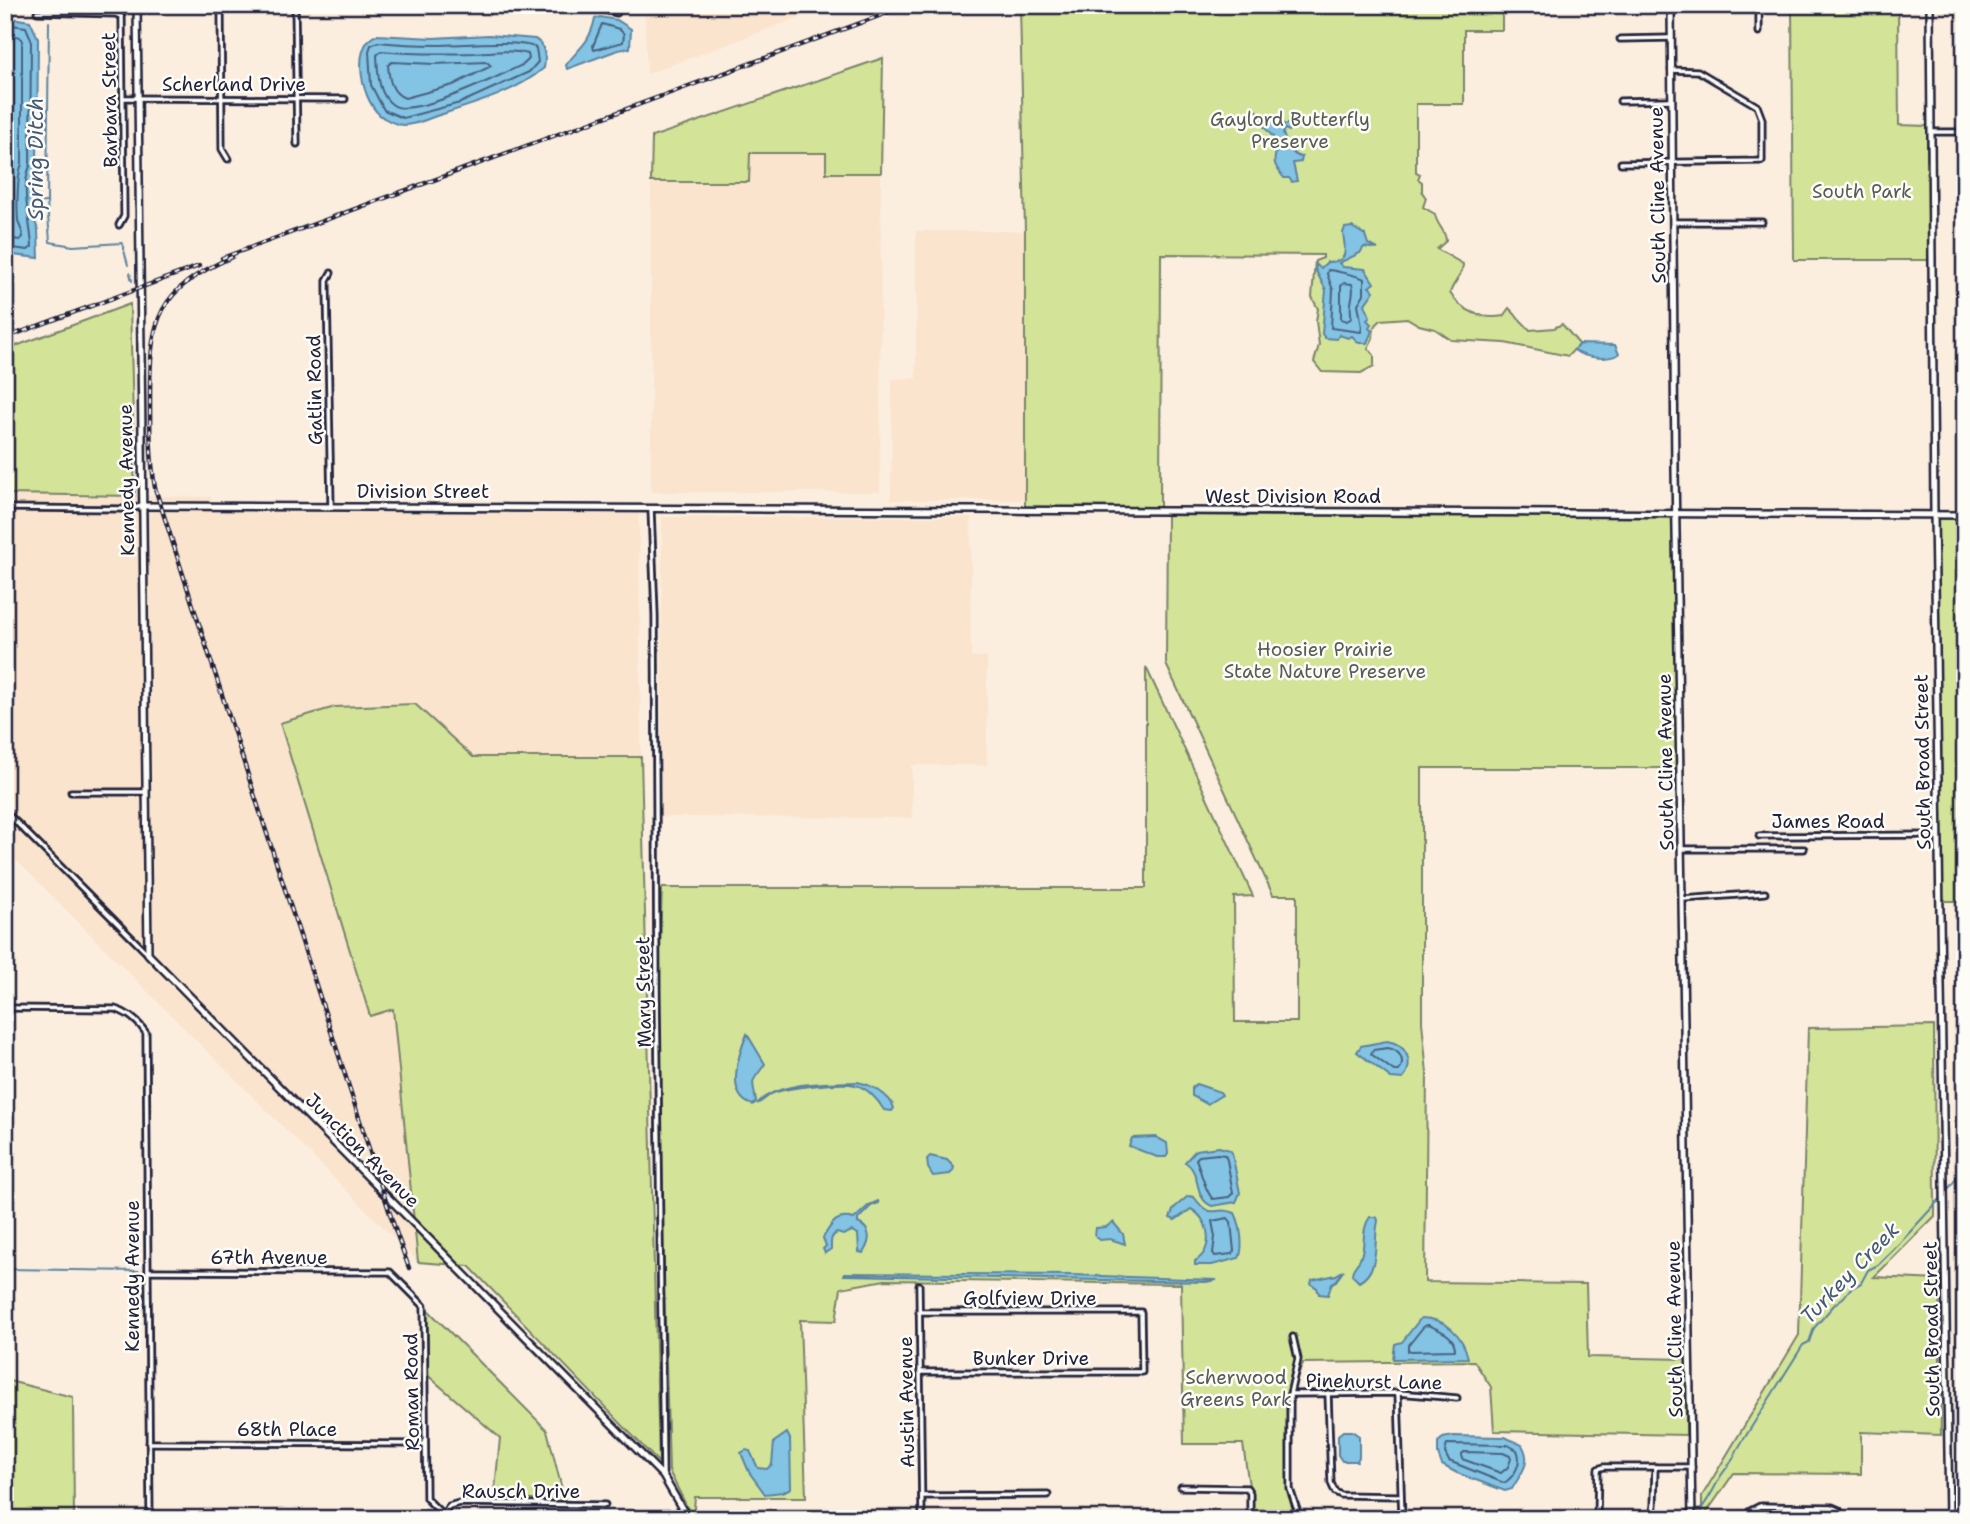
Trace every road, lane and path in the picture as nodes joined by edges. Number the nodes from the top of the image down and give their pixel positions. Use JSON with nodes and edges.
{"nodes":[{"id":1,"x":137,"y":5,"type":"edge"},
{"id":2,"x":221,"y":5,"type":"edge"},
{"id":3,"x":295,"y":5,"type":"edge"},
{"id":4,"x":583,"y":5,"type":"edge"},
{"id":5,"x":1671,"y":5,"type":"edge"},
{"id":6,"x":1759,"y":5,"type":"edge"},
{"id":7,"x":1930,"y":5,"type":"edge"},
{"id":8,"x":37,"y":12,"type":"dead end"},
{"id":9,"x":617,"y":13,"type":"dead end"},
{"id":10,"x":1759,"y":32,"type":"dead end"},
{"id":11,"x":1671,"y":38,"type":"junction"},
{"id":12,"x":1620,"y":39,"type":"dead end"},
{"id":13,"x":1671,"y":70,"type":"junction"},
{"id":14,"x":124,"y":98,"type":"junction"},
{"id":15,"x":138,"y":98,"type":"junction"},
{"id":16,"x":222,"y":98,"type":"junction"},
{"id":17,"x":296,"y":98,"type":"junction"},
{"id":18,"x":345,"y":99,"type":"dead end"},
{"id":19,"x":1672,"y":100,"type":"junction"},
{"id":20,"x":1620,"y":101,"type":"dead end"},
{"id":21,"x":1931,"y":132,"type":"junction"},
{"id":22,"x":1965,"y":132,"type":"edge"},
{"id":23,"x":297,"y":144,"type":"dead end"},
{"id":24,"x":228,"y":159,"type":"dead end"},
{"id":25,"x":1672,"y":162,"type":"junction"},
{"id":26,"x":1621,"y":163,"type":"dead end"},
{"id":27,"x":1673,"y":222,"type":"junction"},
{"id":28,"x":1762,"y":222,"type":"dead end"},
{"id":29,"x":119,"y":225,"type":"dead end"},
{"id":30,"x":331,"y":273,"type":"dead end"},
{"id":31,"x":142,"y":506,"type":"junction"},
{"id":32,"x":651,"y":507,"type":"junction"},
{"id":33,"x":5,"y":508,"type":"edge"},
{"id":34,"x":331,"y":508,"type":"junction"},
{"id":35,"x":1676,"y":514,"type":"junction"},
{"id":36,"x":1934,"y":514,"type":"junction"},
{"id":37,"x":1965,"y":515,"type":"edge"},
{"id":38,"x":71,"y":792,"type":"dead end"},
{"id":39,"x":144,"y":792,"type":"junction"},
{"id":40,"x":5,"y":811,"type":"edge"},
{"id":41,"x":1939,"y":835,"type":"junction"},
{"id":42,"x":1759,"y":836,"type":"dead end"},
{"id":43,"x":1682,"y":849,"type":"junction"},
{"id":44,"x":1804,"y":849,"type":"dead end"},
{"id":45,"x":1765,"y":893,"type":"dead end"},
{"id":46,"x":1683,"y":899,"type":"junction"},
{"id":47,"x":148,"y":954,"type":"junction"},
{"id":48,"x":5,"y":1008,"type":"edge"},
{"id":49,"x":148,"y":1271,"type":"junction"},
{"id":50,"x":390,"y":1272,"type":"joint"},
{"id":51,"x":919,"y":1285,"type":"dead end"},
{"id":52,"x":919,"y":1312,"type":"junction"},
{"id":53,"x":1293,"y":1337,"type":"dead end"},
{"id":54,"x":920,"y":1372,"type":"junction"},
{"id":55,"x":1142,"y":1372,"type":"joint"},
{"id":56,"x":1328,"y":1393,"type":"junction"},
{"id":57,"x":1398,"y":1393,"type":"junction"},
{"id":58,"x":1290,"y":1394,"type":"junction"},
{"id":59,"x":1457,"y":1398,"type":"dead end"},
{"id":60,"x":149,"y":1443,"type":"junction"},
{"id":61,"x":425,"y":1444,"type":"junction"},
{"id":62,"x":1655,"y":1467,"type":"junction"},
{"id":63,"x":1692,"y":1468,"type":"junction"},
{"id":64,"x":663,"y":1476,"type":"junction"},
{"id":65,"x":1181,"y":1487,"type":"dead end"},
{"id":66,"x":1048,"y":1495,"type":"dead end"},
{"id":67,"x":922,"y":1496,"type":"junction"},
{"id":68,"x":1399,"y":1496,"type":"junction"},
{"id":69,"x":605,"y":1505,"type":"dead end"},
{"id":70,"x":443,"y":1517,"type":"edge"},
{"id":71,"x":149,"y":1519,"type":"edge"},
{"id":72,"x":688,"y":1519,"type":"edge"},
{"id":73,"x":922,"y":1519,"type":"edge"},
{"id":74,"x":1250,"y":1519,"type":"edge"},
{"id":75,"x":1300,"y":1519,"type":"edge"},
{"id":76,"x":1402,"y":1519,"type":"edge"},
{"id":77,"x":1597,"y":1519,"type":"edge"},
{"id":78,"x":1652,"y":1519,"type":"edge"},
{"id":79,"x":1692,"y":1519,"type":"edge"},
{"id":80,"x":1743,"y":1519,"type":"edge"},
{"id":81,"x":1844,"y":1519,"type":"edge"},
{"id":82,"x":1949,"y":1519,"type":"edge"}],
"edges":[{"from":1,"to":15,"type":"street","name":"Kennedy Avenue"},
{"from":2,"to":16,"type":"street"},
{"from":3,"to":17,"type":"street"},
{"from":4,"to":9,"type":"street"},
{"from":5,"to":11,"type":"street","name":"South Cline Avenue"},
{"from":6,"to":10,"type":"street"},
{"from":7,"to":21,"type":"street","name":"South Broad Street"},
{"from":8,"to":14,"type":"street","name":"Barbara Street"},
{"from":11,"to":12,"type":"street"},
{"from":11,"to":13,"type":"street","name":"South Cline Avenue"},
{"from":13,"to":19,"type":"street","name":"South Cline Avenue"},
{"from":13,"to":25,"type":"street"},
{"from":14,"to":15,"type":"street","name":"Scherland Drive"},
{"from":14,"to":29,"type":"street","name":"Barbara Street"},
{"from":15,"to":16,"type":"street","name":"Scherland Drive"},
{"from":15,"to":31,"type":"street","name":"Kennedy Avenue"},
{"from":16,"to":17,"type":"street","name":"Scherland Drive"},
{"from":16,"to":24,"type":"street"},
{"from":17,"to":18,"type":"street","name":"Scherland Drive"},
{"from":17,"to":23,"type":"street"},
{"from":19,"to":20,"type":"street"},
{"from":19,"to":25,"type":"street","name":"South Cline Avenue"},
{"from":21,"to":22,"type":"street"},
{"from":21,"to":36,"type":"street","name":"South Broad Street"},
{"from":25,"to":26,"type":"street"},
{"from":25,"to":27,"type":"street","name":"South Cline Avenue"},
{"from":27,"to":28,"type":"street"},
{"from":27,"to":35,"type":"street","name":"South Cline Avenue"},
{"from":30,"to":34,"type":"street","name":"Gatlin Road"},
{"from":31,"to":33,"type":"street"},
{"from":31,"to":34,"type":"street","name":"Division Street"},
{"from":31,"to":39,"type":"street","name":"Kennedy Avenue"},
{"from":32,"to":34,"type":"street","name":"Division Street"},
{"from":32,"to":35,"type":"street","name":"West Division Road"},
{"from":32,"to":64,"type":"street","name":"Mary Street"},
{"from":35,"to":36,"type":"street","name":"West Division Road"},
{"from":35,"to":43,"type":"street","name":"South Cline Avenue"},
{"from":36,"to":37,"type":"street","name":"West Division Road"},
{"from":36,"to":41,"type":"street","name":"South Broad Street"},
{"from":38,"to":39,"type":"street"},
{"from":39,"to":47,"type":"street","name":"Kennedy Avenue"},
{"from":40,"to":47,"type":"street","name":"Junction Avenue"},
{"from":41,"to":42,"type":"street","name":"James Road"},
{"from":41,"to":82,"type":"street","name":"South Broad Street"},
{"from":43,"to":44,"type":"street"},
{"from":43,"to":46,"type":"street","name":"South Cline Avenue"},
{"from":45,"to":46,"type":"street"},
{"from":46,"to":63,"type":"street","name":"South Cline Avenue"},
{"from":47,"to":64,"type":"street","name":"Junction Avenue"},
{"from":48,"to":49,"type":"street","name":"Kennedy Avenue"},
{"from":49,"to":50,"type":"street","name":"67th Avenue"},
{"from":49,"to":60,"type":"street","name":"Kennedy Avenue"},
{"from":50,"to":61,"type":"street","name":"Roman Road"},
{"from":51,"to":52,"type":"street","name":"Austin Avenue"},
{"from":52,"to":54,"type":"street","name":"Austin Avenue"},
{"from":52,"to":55,"type":"street","name":"Golfview Drive"},
{"from":53,"to":58,"type":"street"},
{"from":54,"to":55,"type":"street","name":"Bunker Drive"},
{"from":54,"to":67,"type":"street","name":"Austin Avenue"},
{"from":56,"to":57,"type":"street","name":"Pinehurst Lane"},
{"from":56,"to":58,"type":"street","name":"Pinehurst Lane"},
{"from":56,"to":68,"type":"street"},
{"from":57,"to":59,"type":"street","name":"Pinehurst Lane"},
{"from":57,"to":68,"type":"street"},
{"from":58,"to":75,"type":"street"},
{"from":60,"to":61,"type":"street","name":"68th Place"},
{"from":60,"to":71,"type":"street","name":"Kennedy Avenue"},
{"from":61,"to":70,"type":"street","name":"Roman Road"},
{"from":62,"to":63,"type":"street"},
{"from":62,"to":77,"type":"street"},
{"from":62,"to":78,"type":"street"},
{"from":63,"to":79,"type":"street","name":"South Cline Avenue"},
{"from":64,"to":72,"type":"street","name":"Junction Avenue"},
{"from":65,"to":74,"type":"street"},
{"from":66,"to":67,"type":"street"},
{"from":67,"to":73,"type":"street","name":"Austin Avenue"},
{"from":68,"to":76,"type":"street"},
{"from":69,"to":70,"type":"street","name":"Rausch Drive"},
{"from":80,"to":81,"type":"street"}]}
